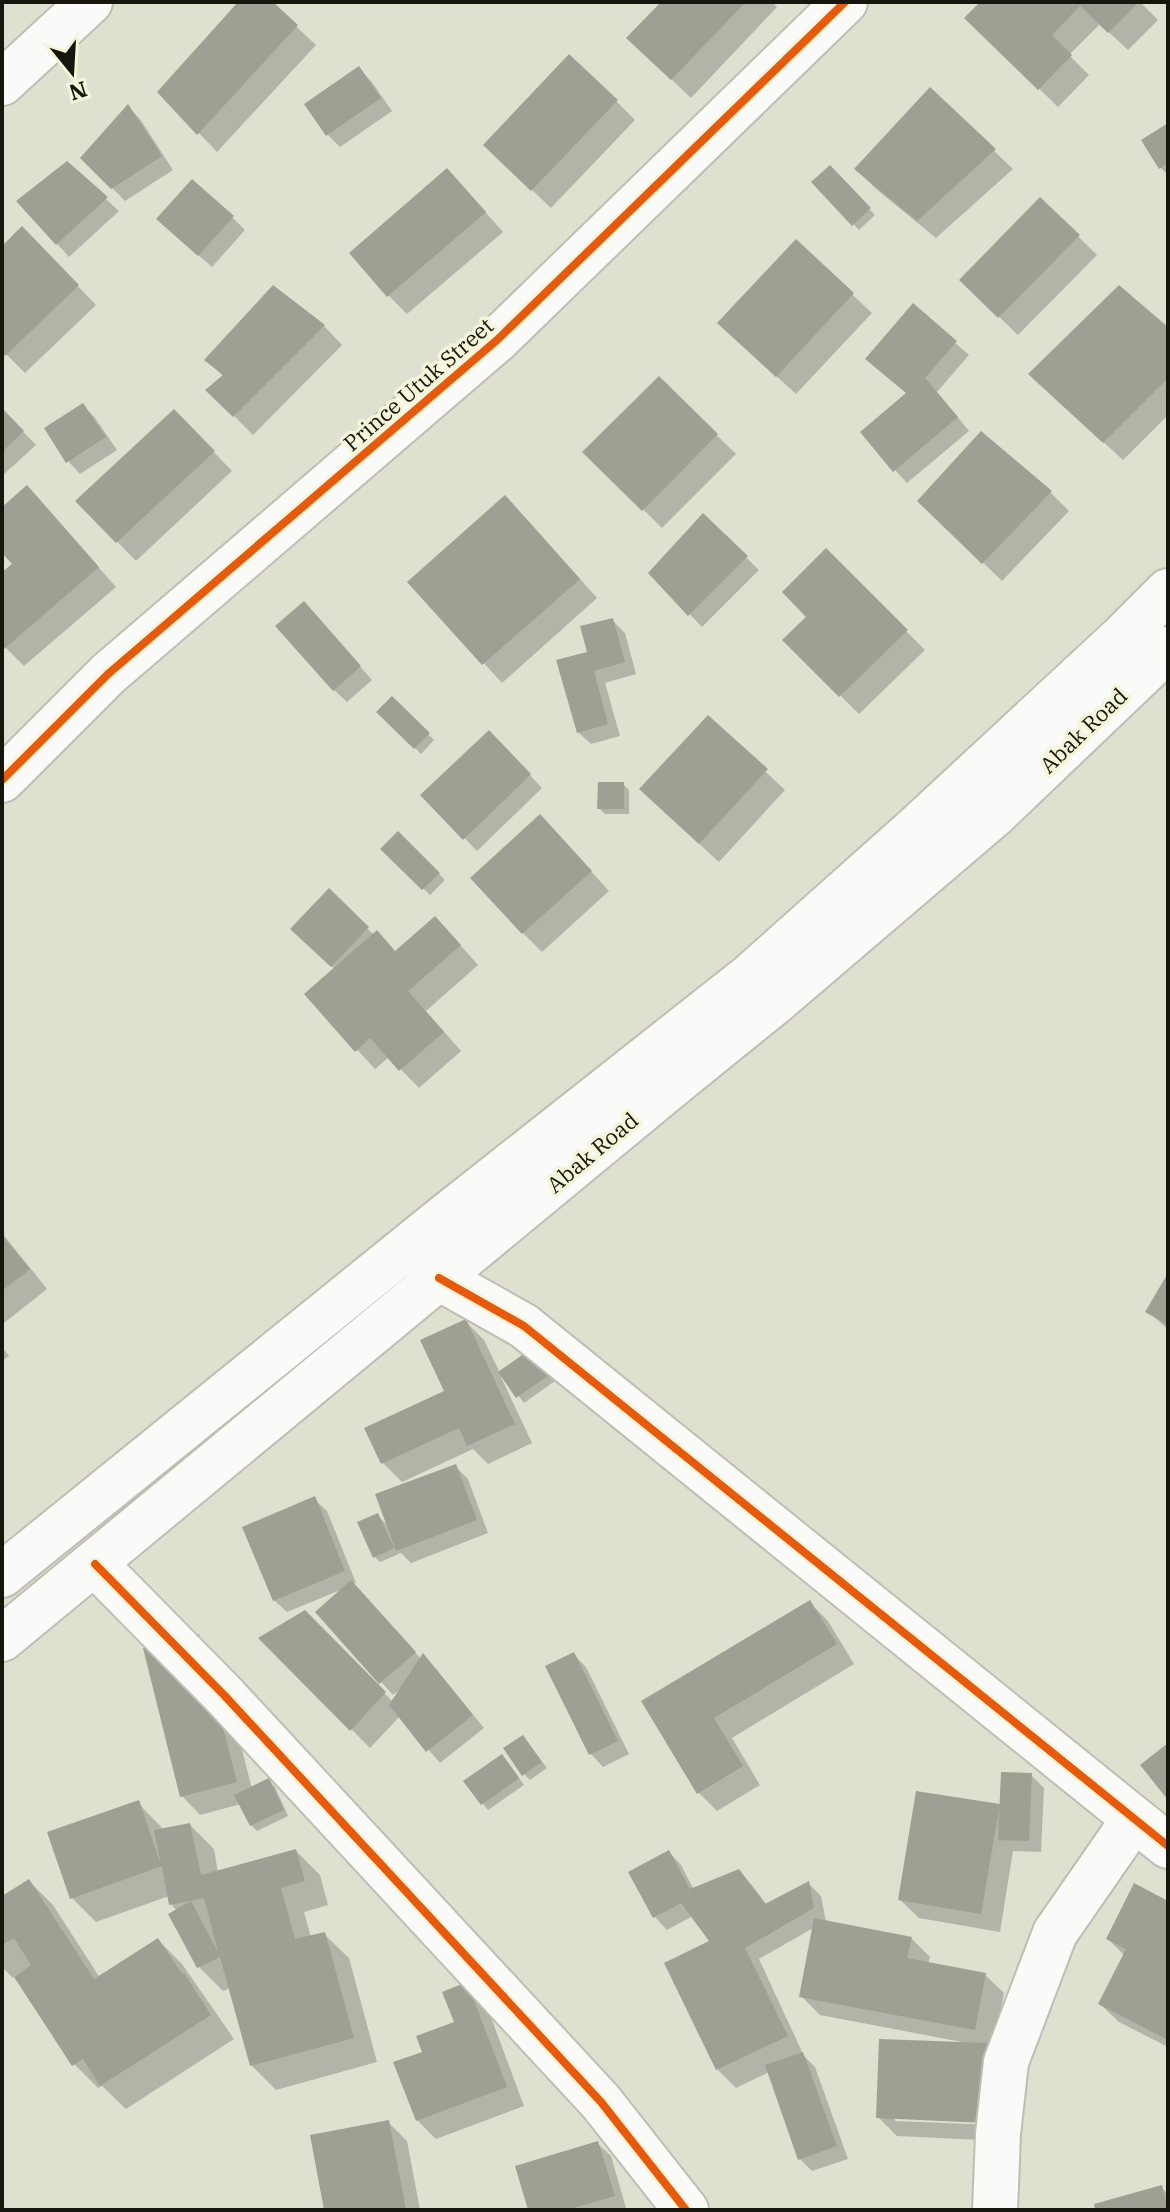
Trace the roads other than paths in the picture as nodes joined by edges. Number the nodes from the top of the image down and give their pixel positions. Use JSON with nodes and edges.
{"nodes":[{"id":1,"x":90,"y":2,"type":"edge"},
{"id":2,"x":845,"y":2,"type":"edge"},
{"id":3,"x":2,"y":83,"type":"edge"},
{"id":4,"x":1168,"y":591,"type":"edge"},
{"id":5,"x":1168,"y":649,"type":"edge"},
{"id":6,"x":2,"y":780,"type":"edge"},
{"id":7,"x":439,"y":1278,"type":"junction"},
{"id":8,"x":95,"y":1564,"type":"junction"},
{"id":9,"x":2,"y":1575,"type":"edge"},
{"id":10,"x":2,"y":1639,"type":"edge"},
{"id":11,"x":1134,"y":1819,"type":"junction"},
{"id":12,"x":1168,"y":1846,"type":"edge"},
{"id":13,"x":686,"y":2210,"type":"edge"},
{"id":14,"x":995,"y":2210,"type":"edge"}],
"edges":[{"from":1,"to":3,"type":"main road"},
{"from":2,"to":6,"type":"main road","name":"Prince Utuk Street"},
{"from":4,"to":9,"type":"main road","name":"Abak Road"},
{"from":5,"to":7,"type":"main road","name":"Abak Road"},
{"from":7,"to":8,"type":"main road","name":"Abak Road"},
{"from":7,"to":11,"type":"main road"},
{"from":8,"to":10,"type":"main road","name":"Abak Road"},
{"from":8,"to":13,"type":"main road"},
{"from":11,"to":12,"type":"main road"},
{"from":11,"to":14,"type":"main road"}]}
